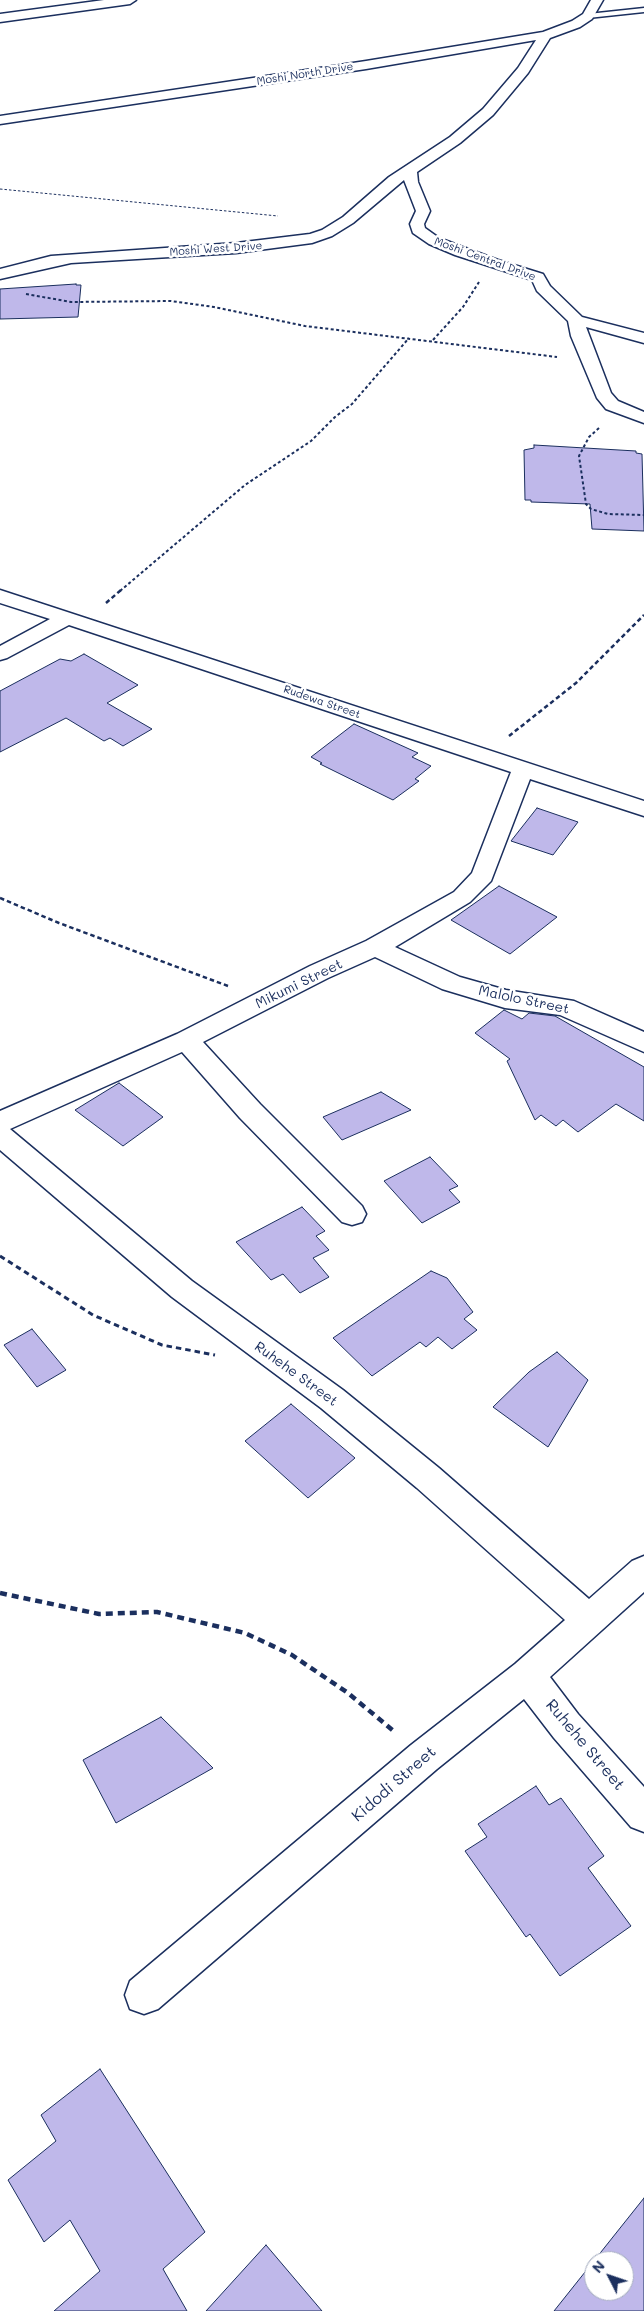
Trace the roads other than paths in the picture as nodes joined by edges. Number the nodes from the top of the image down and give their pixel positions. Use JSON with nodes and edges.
{"nodes":[{"id":1,"x":130,"y":0,"type":"edge"},
{"id":2,"x":597,"y":0,"type":"edge"},
{"id":3,"x":644,"y":10,"type":"edge"},
{"id":4,"x":588,"y":16,"type":"junction"},
{"id":5,"x":0,"y":18,"type":"edge"},
{"id":6,"x":546,"y":35,"type":"junction"},
{"id":7,"x":0,"y":120,"type":"edge"},
{"id":8,"x":410,"y":170,"type":"junction"},
{"id":9,"x":0,"y":274,"type":"edge"},
{"id":10,"x":576,"y":320,"type":"junction"},
{"id":11,"x":644,"y":338,"type":"edge"},
{"id":12,"x":644,"y":418,"type":"edge"},
{"id":13,"x":0,"y":596,"type":"edge"},
{"id":14,"x":75,"y":620,"type":"junction"},
{"id":15,"x":0,"y":654,"type":"edge"},
{"id":16,"x":523,"y":769,"type":"junction"},
{"id":17,"x":644,"y":797,"type":"edge"},
{"id":18,"x":619,"y":800,"type":"junction"},
{"id":19,"x":644,"y":809,"type":"edge"},
{"id":20,"x":375,"y":947,"type":"junction"},
{"id":21,"x":186,"y":1040,"type":"junction"},
{"id":22,"x":644,"y":1043,"type":"edge"},
{"id":23,"x":0,"y":1122,"type":"edge"},
{"id":24,"x":0,"y":1135,"type":"edge"},
{"id":25,"x":352,"y":1214,"type":"dead end"},
{"id":26,"x":644,"y":1571,"type":"edge"},
{"id":27,"x":588,"y":1619,"type":"junction"},
{"id":28,"x":527,"y":1675,"type":"junction"},
{"id":29,"x":644,"y":1814,"type":"edge"},
{"id":30,"x":144,"y":1995,"type":"dead end"}],
"edges":[{"from":1,"to":5,"type":"street"},
{"from":2,"to":4,"type":"street"},
{"from":3,"to":4,"type":"lane"},
{"from":4,"to":6,"type":"street","name":"Moshi North Drive"},
{"from":6,"to":7,"type":"street","name":"Moshi North Drive"},
{"from":6,"to":8,"type":"street"},
{"from":8,"to":9,"type":"street","name":"Moshi West Drive"},
{"from":8,"to":10,"type":"street","name":"Moshi Central Drive"},
{"from":10,"to":11,"type":"street"},
{"from":10,"to":12,"type":"street"},
{"from":13,"to":14,"type":"street","name":"Rudewa Street"},
{"from":14,"to":15,"type":"street"},
{"from":14,"to":16,"type":"street","name":"Rudewa Street"},
{"from":16,"to":18,"type":"street","name":"Rudewa Street"},
{"from":16,"to":20,"type":"street","name":"Mikumi Street"},
{"from":17,"to":18,"type":"street"},
{"from":18,"to":19,"type":"street","name":"Rudewa Street"},
{"from":20,"to":21,"type":"street","name":"Mikumi Street"},
{"from":20,"to":22,"type":"street","name":"Malolo Street"},
{"from":21,"to":23,"type":"street","name":"Mikumi Street"},
{"from":21,"to":25,"type":"street"},
{"from":24,"to":27,"type":"street","name":"Ruhehe Street"},
{"from":26,"to":27,"type":"street","name":"Kidodi Street"},
{"from":27,"to":28,"type":"street","name":"Kidodi Street"},
{"from":28,"to":29,"type":"street","name":"Ruhehe Street"},
{"from":28,"to":30,"type":"street","name":"Kidodi Street"}]}
